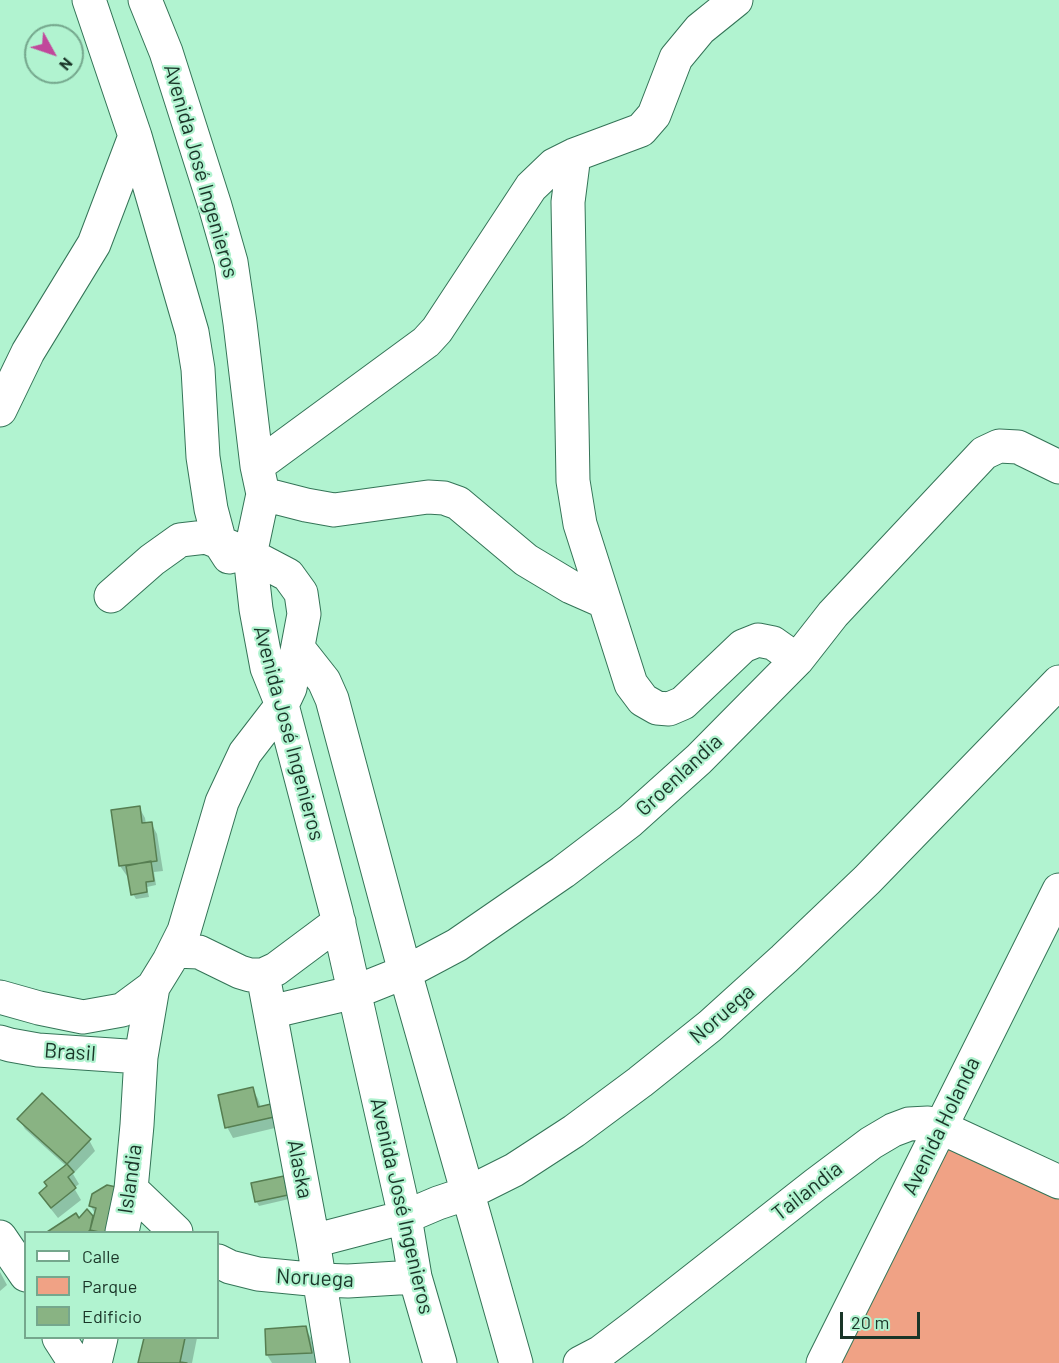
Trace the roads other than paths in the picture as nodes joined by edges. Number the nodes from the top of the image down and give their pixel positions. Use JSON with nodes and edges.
{"nodes":[{"id":1,"x":89,"y":0,"type":"edge"},
{"id":2,"x":145,"y":0,"type":"edge"},
{"id":3,"x":736,"y":0,"type":"edge"},
{"id":4,"x":135,"y":136,"type":"junction"},
{"id":5,"x":574,"y":155,"type":"junction"},
{"id":6,"x":0,"y":410,"type":"edge"},
{"id":7,"x":1059,"y":467,"type":"edge"},
{"id":8,"x":260,"y":480,"type":"junction"},
{"id":9,"x":235,"y":549,"type":"junction"},
{"id":10,"x":111,"y":596,"type":"dead end"},
{"id":11,"x":604,"y":602,"type":"junction"},
{"id":12,"x":298,"y":648,"type":"junction"},
{"id":13,"x":797,"y":660,"type":"junction"},
{"id":14,"x":1059,"y":682,"type":"edge"},
{"id":15,"x":282,"y":705,"type":"junction"},
{"id":16,"x":1057,"y":898,"type":"edge"},
{"id":17,"x":339,"y":922,"type":"junction"},
{"id":18,"x":174,"y":951,"type":"junction"},
{"id":19,"x":405,"y":972,"type":"junction"},
{"id":20,"x":263,"y":975,"type":"junction"},
{"id":21,"x":153,"y":987,"type":"junction"},
{"id":22,"x":355,"y":992,"type":"junction"},
{"id":23,"x":0,"y":997,"type":"edge"},
{"id":24,"x":270,"y":1012,"type":"junction"},
{"id":25,"x":0,"y":1042,"type":"edge"},
{"id":26,"x":141,"y":1057,"type":"junction"},
{"id":27,"x":940,"y":1127,"type":"junction"},
{"id":28,"x":1059,"y":1182,"type":"edge"},
{"id":29,"x":130,"y":1189,"type":"junction"},
{"id":30,"x":468,"y":1193,"type":"junction"},
{"id":31,"x":405,"y":1217,"type":"junction"},
{"id":32,"x":122,"y":1231,"type":"edge"},
{"id":33,"x":174,"y":1231,"type":"edge"},
{"id":34,"x":0,"y":1237,"type":"edge"},
{"id":35,"x":313,"y":1241,"type":"junction"},
{"id":36,"x":219,"y":1262,"type":"edge"},
{"id":37,"x":24,"y":1272,"type":"edge"},
{"id":38,"x":415,"y":1277,"type":"junction"},
{"id":39,"x":320,"y":1280,"type":"junction"},
{"id":40,"x":59,"y":1339,"type":"edge"},
{"id":41,"x":100,"y":1339,"type":"edge"},
{"id":42,"x":75,"y":1363,"type":"edge"},
{"id":43,"x":95,"y":1363,"type":"edge"},
{"id":44,"x":333,"y":1363,"type":"edge"},
{"id":45,"x":440,"y":1363,"type":"edge"},
{"id":46,"x":516,"y":1363,"type":"edge"},
{"id":47,"x":580,"y":1363,"type":"edge"},
{"id":48,"x":824,"y":1363,"type":"edge"}],
"edges":[{"from":1,"to":4,"type":"street"},
{"from":2,"to":8,"type":"street","name":"Avenida José Ingenieros"},
{"from":3,"to":5,"type":"street"},
{"from":4,"to":6,"type":"street"},
{"from":4,"to":9,"type":"street"},
{"from":5,"to":8,"type":"street"},
{"from":5,"to":11,"type":"street"},
{"from":7,"to":13,"type":"street","name":"Groenlandia"},
{"from":8,"to":9,"type":"street","name":"Avenida José Ingenieros"},
{"from":8,"to":11,"type":"street"},
{"from":9,"to":10,"type":"street"},
{"from":9,"to":12,"type":"street"},
{"from":9,"to":15,"type":"street","name":"Avenida José Ingenieros"},
{"from":11,"to":13,"type":"street"},
{"from":12,"to":15,"type":"street"},
{"from":12,"to":19,"type":"street"},
{"from":13,"to":19,"type":"street","name":"Groenlandia"},
{"from":14,"to":30,"type":"street","name":"Noruega"},
{"from":15,"to":17,"type":"street","name":"Avenida José Ingenieros"},
{"from":15,"to":18,"type":"street"},
{"from":16,"to":27,"type":"street","name":"Avenida Holanda"},
{"from":17,"to":20,"type":"street"},
{"from":17,"to":22,"type":"street","name":"Avenida José Ingenieros"},
{"from":18,"to":20,"type":"street"},
{"from":18,"to":21,"type":"street"},
{"from":19,"to":22,"type":"street","name":"Groenlandia"},
{"from":19,"to":30,"type":"street"},
{"from":20,"to":24,"type":"street","name":"Alaska"},
{"from":21,"to":23,"type":"street"},
{"from":21,"to":26,"type":"street","name":"Islandia"},
{"from":22,"to":24,"type":"street","name":"Groenlandia"},
{"from":22,"to":31,"type":"street","name":"Avenida José Ingenieros"},
{"from":24,"to":35,"type":"street","name":"Alaska"},
{"from":25,"to":26,"type":"street","name":"Brasil"},
{"from":26,"to":29,"type":"street","name":"Islandia"},
{"from":27,"to":28,"type":"street","name":"Tailandia"},
{"from":27,"to":47,"type":"street","name":"Tailandia"},
{"from":27,"to":48,"type":"street","name":"Avenida Holanda"},
{"from":29,"to":32,"type":"street","name":"Islandia"},
{"from":29,"to":33,"type":"street"},
{"from":30,"to":31,"type":"street","name":"Noruega"},
{"from":30,"to":46,"type":"street"},
{"from":31,"to":35,"type":"street","name":"Noruega"},
{"from":31,"to":38,"type":"street","name":"Avenida José Ingenieros"},
{"from":34,"to":37,"type":"street"},
{"from":35,"to":39,"type":"street","name":"Alaska"},
{"from":36,"to":39,"type":"street","name":"Noruega"},
{"from":38,"to":39,"type":"street","name":"Noruega"},
{"from":38,"to":45,"type":"street","name":"Avenida José Ingenieros"},
{"from":39,"to":44,"type":"street","name":"Alaska"},
{"from":40,"to":42,"type":"street"},
{"from":41,"to":43,"type":"street"}]}
